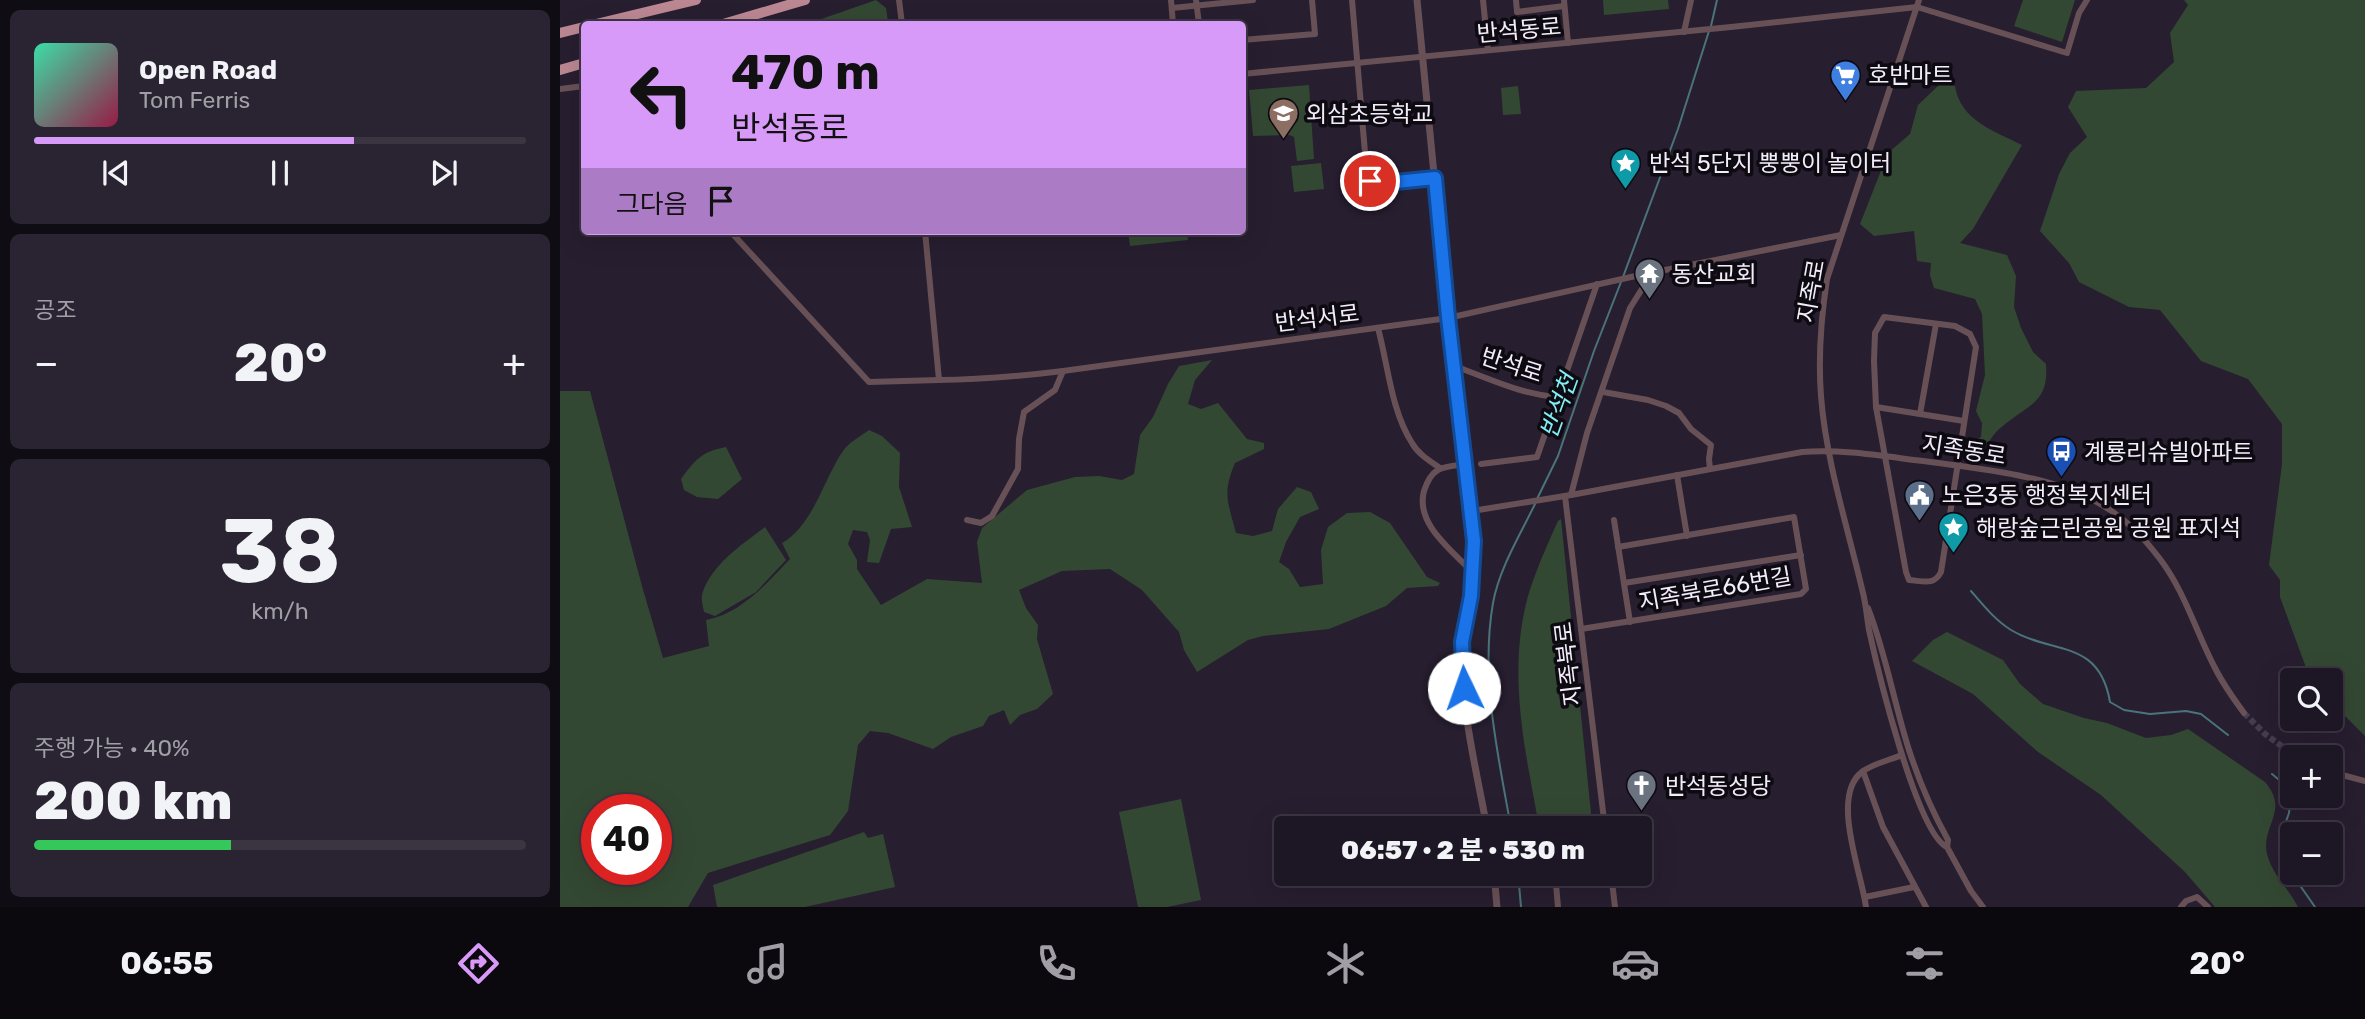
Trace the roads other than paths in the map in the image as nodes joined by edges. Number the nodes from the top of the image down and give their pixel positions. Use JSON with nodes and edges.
{"nodes":[{"id":1,"x":696,"y":0,"type":"edge"},
{"id":2,"x":805,"y":0,"type":"edge"},
{"id":3,"x":899,"y":0,"type":"edge"},
{"id":4,"x":1171,"y":0,"type":"edge"},
{"id":5,"x":1253,"y":0,"type":"edge"},
{"id":6,"x":1312,"y":0,"type":"edge"},
{"id":7,"x":1352,"y":0,"type":"edge"},
{"id":8,"x":1417,"y":0,"type":"edge"},
{"id":9,"x":1483,"y":0,"type":"edge"},
{"id":10,"x":1516,"y":0,"type":"edge"},
{"id":11,"x":1691,"y":0,"type":"edge"},
{"id":12,"x":2087,"y":0,"type":"edge"},
{"id":13,"x":1196,"y":3,"type":"edge"},
{"id":14,"x":1564,"y":3,"type":"edge"},
{"id":15,"x":1918,"y":3,"type":"edge"},
{"id":16,"x":1172,"y":8,"type":"junction"},
{"id":17,"x":608,"y":21,"type":"edge"},
{"id":18,"x":741,"y":21,"type":"edge"},
{"id":19,"x":902,"y":21,"type":"edge"},
{"id":20,"x":1173,"y":21,"type":"edge"},
{"id":21,"x":1199,"y":21,"type":"edge"},
{"id":22,"x":581,"y":28,"type":"edge"},
{"id":23,"x":1684,"y":32,"type":"junction"},
{"id":24,"x":560,"y":33,"type":"edge"},
{"id":25,"x":1246,"y":40,"type":"edge"},
{"id":26,"x":1568,"y":43,"type":"junction"},
{"id":27,"x":1488,"y":50,"type":"junction"},
{"id":28,"x":1423,"y":57,"type":"junction"},
{"id":29,"x":1357,"y":63,"type":"junction"},
{"id":30,"x":581,"y":64,"type":"edge"},
{"id":31,"x":560,"y":70,"type":"edge"},
{"id":32,"x":1246,"y":74,"type":"edge"},
{"id":33,"x":581,"y":86,"type":"edge"},
{"id":34,"x":560,"y":89,"type":"edge"},
{"id":35,"x":1435,"y":178,"type":"junction"},
{"id":36,"x":734,"y":235,"type":"edge"},
{"id":37,"x":925,"y":235,"type":"edge"},
{"id":38,"x":1841,"y":235,"type":"junction"},
{"id":39,"x":1652,"y":272,"type":"junction"},
{"id":40,"x":1600,"y":284,"type":"junction"},
{"id":41,"x":1448,"y":317,"type":"junction"},
{"id":42,"x":1936,"y":324,"type":"junction"},
{"id":43,"x":1378,"y":328,"type":"junction"},
{"id":44,"x":1454,"y":366,"type":"junction"},
{"id":45,"x":1063,"y":371,"type":"junction"},
{"id":46,"x":939,"y":380,"type":"junction"},
{"id":47,"x":1602,"y":392,"type":"junction"},
{"id":48,"x":1558,"y":397,"type":"junction"},
{"id":49,"x":1876,"y":407,"type":"junction"},
{"id":50,"x":1920,"y":414,"type":"junction"},
{"id":51,"x":1964,"y":421,"type":"junction"},
{"id":52,"x":1829,"y":450,"type":"junction"},
{"id":53,"x":1885,"y":456,"type":"junction"},
{"id":54,"x":1466,"y":464,"type":"junction"},
{"id":55,"x":1481,"y":464,"type":"dead end"},
{"id":56,"x":1956,"y":466,"type":"junction"},
{"id":57,"x":1440,"y":468,"type":"junction"},
{"id":58,"x":1710,"y":469,"type":"junction"},
{"id":59,"x":1677,"y":475,"type":"junction"},
{"id":60,"x":1568,"y":496,"type":"junction"},
{"id":61,"x":1472,"y":511,"type":"junction"},
{"id":62,"x":967,"y":520,"type":"dead end"},
{"id":63,"x":1614,"y":520,"type":"dead end"},
{"id":64,"x":1687,"y":536,"type":"junction"},
{"id":65,"x":1618,"y":547,"type":"junction"},
{"id":66,"x":1801,"y":555,"type":"junction"},
{"id":67,"x":1472,"y":572,"type":"junction"},
{"id":68,"x":1624,"y":583,"type":"junction"},
{"id":69,"x":1864,"y":597,"type":"junction"},
{"id":70,"x":1630,"y":622,"type":"junction"},
{"id":71,"x":1581,"y":629,"type":"junction"},
{"id":72,"x":2244,"y":713,"type":"tunnel mouth"},
{"id":73,"x":1902,"y":755,"type":"junction"},
{"id":74,"x":1863,"y":771,"type":"junction"},
{"id":75,"x":2343,"y":775,"type":"edge"},
{"id":76,"x":2365,"y":780,"type":"edge"},
{"id":77,"x":1485,"y":816,"type":"edge"},
{"id":78,"x":1604,"y":816,"type":"edge"},
{"id":79,"x":1947,"y":847,"type":"junction"},
{"id":80,"x":1495,"y":886,"type":"edge"},
{"id":81,"x":1556,"y":886,"type":"edge"},
{"id":82,"x":1613,"y":886,"type":"edge"},
{"id":83,"x":1914,"y":887,"type":"junction"},
{"id":84,"x":1865,"y":897,"type":"junction"},
{"id":85,"x":1497,"y":907,"type":"edge"},
{"id":86,"x":1558,"y":907,"type":"edge"},
{"id":87,"x":1615,"y":907,"type":"edge"},
{"id":88,"x":1866,"y":907,"type":"edge"},
{"id":89,"x":1926,"y":907,"type":"edge"},
{"id":90,"x":1983,"y":907,"type":"edge"},
{"id":91,"x":2181,"y":907,"type":"edge"},
{"id":92,"x":2208,"y":907,"type":"edge"}],
"edges":[{"from":1,"to":17,"type":"highway"},
{"from":2,"to":18,"type":"highway"},
{"from":3,"to":19,"type":"street"},
{"from":4,"to":16,"type":"street"},
{"from":5,"to":13,"type":"street"},
{"from":6,"to":25,"type":"street"},
{"from":7,"to":29,"type":"street"},
{"from":8,"to":28,"type":"street","name":"반석로"},
{"from":9,"to":27,"type":"street"},
{"from":10,"to":14,"type":"street"},
{"from":11,"to":23,"type":"street"},
{"from":12,"to":15,"type":"street"},
{"from":13,"to":16,"type":"street"},
{"from":13,"to":21,"type":"street"},
{"from":14,"to":26,"type":"street"},
{"from":15,"to":23,"type":"street","name":"반석동로"},
{"from":15,"to":38,"type":"street","name":"지족로"},
{"from":16,"to":20,"type":"street"},
{"from":22,"to":24,"type":"highway"},
{"from":23,"to":26,"type":"street","name":"반석동로"},
{"from":26,"to":27,"type":"street","name":"반석동로"},
{"from":27,"to":28,"type":"street","name":"반석동로"},
{"from":28,"to":29,"type":"street","name":"반석동로"},
{"from":28,"to":35,"type":"street","name":"반석로"},
{"from":29,"to":32,"type":"street","name":"반석동로"},
{"from":29,"to":35,"type":"street"},
{"from":30,"to":31,"type":"highway"},
{"from":33,"to":34,"type":"street"},
{"from":35,"to":41,"type":"street","name":"반석로"},
{"from":36,"to":46,"type":"street","name":"반석서로"},
{"from":37,"to":46,"type":"street"},
{"from":38,"to":39,"type":"street","name":"반석서로"},
{"from":38,"to":52,"type":"street","name":"지족로"},
{"from":39,"to":40,"type":"street","name":"반석서로"},
{"from":39,"to":47,"type":"street"},
{"from":40,"to":41,"type":"street","name":"반석서로"},
{"from":40,"to":48,"type":"street"},
{"from":41,"to":43,"type":"street","name":"반석서로"},
{"from":41,"to":44,"type":"street","name":"반석로"},
{"from":42,"to":49,"type":"street"},
{"from":42,"to":50,"type":"street"},
{"from":42,"to":51,"type":"street"},
{"from":43,"to":45,"type":"street","name":"반석서로"},
{"from":43,"to":57,"type":"street"},
{"from":44,"to":48,"type":"street","name":"반석로"},
{"from":44,"to":54,"type":"street","name":"반석로"},
{"from":45,"to":46,"type":"street","name":"반석서로"},
{"from":45,"to":62,"type":"street"},
{"from":47,"to":58,"type":"street"},
{"from":47,"to":60,"type":"street"},
{"from":48,"to":55,"type":"street"},
{"from":49,"to":50,"type":"street"},
{"from":49,"to":53,"type":"street"},
{"from":50,"to":51,"type":"street"},
{"from":51,"to":56,"type":"street"},
{"from":52,"to":53,"type":"street","name":"지족동로"},
{"from":52,"to":58,"type":"street","name":"지족동로"},
{"from":52,"to":69,"type":"street","name":"지족로"},
{"from":53,"to":56,"type":"street","name":"지족동로"},
{"from":53,"to":56,"type":"street"},
{"from":54,"to":57,"type":"street"},
{"from":54,"to":61,"type":"street","name":"반석로"},
{"from":56,"to":72,"type":"street","name":"지족동로"},
{"from":57,"to":67,"type":"street"},
{"from":58,"to":59,"type":"street","name":"지족동로"},
{"from":59,"to":60,"type":"street","name":"지족동로"},
{"from":59,"to":64,"type":"street"},
{"from":60,"to":61,"type":"street","name":"지족동로"},
{"from":60,"to":71,"type":"street","name":"지족북로"},
{"from":61,"to":67,"type":"street","name":"반석로"},
{"from":63,"to":65,"type":"street","name":"지족북로66번길"},
{"from":64,"to":65,"type":"street","name":"지족북로66번길"},
{"from":64,"to":66,"type":"street","name":"지족북로66번길"},
{"from":65,"to":68,"type":"street","name":"지족북로66번길"},
{"from":66,"to":68,"type":"street"},
{"from":66,"to":70,"type":"street","name":"지족북로66번길"},
{"from":67,"to":77,"type":"street","name":"반석로"},
{"from":68,"to":70,"type":"street","name":"지족북로66번길"},
{"from":69,"to":73,"type":"street","name":"지족로"},
{"from":69,"to":79,"type":"street","name":"지족로"},
{"from":70,"to":71,"type":"street","name":"지족북로66번길"},
{"from":71,"to":78,"type":"street","name":"지족북로"},
{"from":73,"to":74,"type":"street"},
{"from":73,"to":79,"type":"street","name":"지족로"},
{"from":74,"to":83,"type":"street"},
{"from":74,"to":84,"type":"street"},
{"from":75,"to":76,"type":"street"},
{"from":79,"to":90,"type":"street","name":"지족로"},
{"from":80,"to":85,"type":"street"},
{"from":81,"to":86,"type":"street"},
{"from":82,"to":87,"type":"street"},
{"from":83,"to":84,"type":"street"},
{"from":83,"to":89,"type":"street"},
{"from":84,"to":88,"type":"street"},
{"from":91,"to":92,"type":"street"}]}
